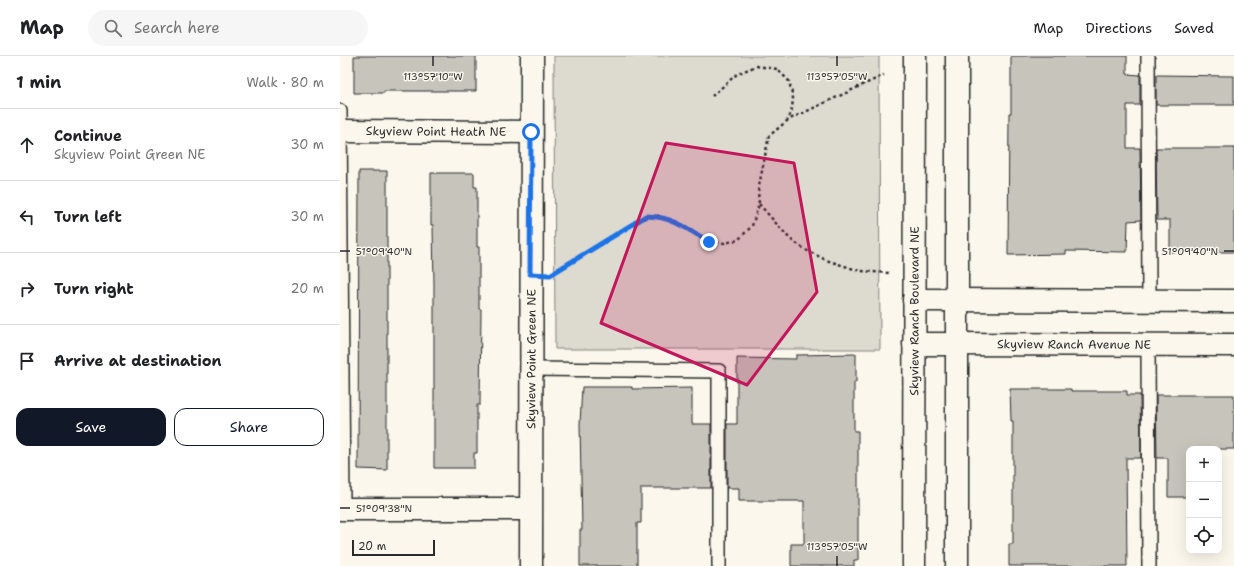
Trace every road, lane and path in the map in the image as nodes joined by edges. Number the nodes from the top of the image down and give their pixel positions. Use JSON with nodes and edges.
{"nodes":[{"id":1,"x":532,"y":56,"type":"edge"},
{"id":2,"x":915,"y":56,"type":"edge"},
{"id":3,"x":957,"y":56,"type":"edge"},
{"id":4,"x":1148,"y":56,"type":"edge"},
{"id":5,"x":884,"y":75,"type":"dead end"},
{"id":6,"x":712,"y":96,"type":"dead end"},
{"id":7,"x":340,"y":111,"type":"edge"},
{"id":8,"x":788,"y":120,"type":"junction"},
{"id":9,"x":340,"y":131,"type":"edge"},
{"id":10,"x":531,"y":132,"type":"junction"},
{"id":11,"x":759,"y":204,"type":"junction"},
{"id":12,"x":891,"y":273,"type":"dead end"},
{"id":13,"x":530,"y":274,"type":"junction"},
{"id":14,"x":914,"y":300,"type":"junction"},
{"id":15,"x":957,"y":300,"type":"junction"},
{"id":16,"x":1149,"y":301,"type":"junction"},
{"id":17,"x":1234,"y":301,"type":"edge"},
{"id":18,"x":341,"y":319,"type":"edge"},
{"id":19,"x":914,"y":344,"type":"junction"},
{"id":20,"x":957,"y":345,"type":"junction"},
{"id":21,"x":1148,"y":345,"type":"junction"},
{"id":22,"x":1234,"y":345,"type":"edge"},
{"id":23,"x":531,"y":369,"type":"junction"},
{"id":24,"x":342,"y":509,"type":"edge"},
{"id":25,"x":530,"y":509,"type":"junction"},
{"id":26,"x":531,"y":566,"type":"edge"},
{"id":27,"x":719,"y":566,"type":"edge"},
{"id":28,"x":914,"y":566,"type":"edge"},
{"id":29,"x":957,"y":566,"type":"edge"},
{"id":30,"x":1149,"y":566,"type":"edge"}],
"edges":[{"from":1,"to":10,"type":"street","name":"Skyview Point Green NE"},
{"from":2,"to":14,"type":"street","name":"Skyview Ranch Boulevard NE"},
{"from":3,"to":15,"type":"street"},
{"from":4,"to":16,"type":"lane"},
{"from":5,"to":8,"type":"path"},
{"from":6,"to":8,"type":"path"},
{"from":7,"to":9,"type":"lane"},
{"from":8,"to":11,"type":"path"},
{"from":9,"to":10,"type":"street","name":"Skyview Point Heath NE"},
{"from":9,"to":18,"type":"lane"},
{"from":10,"to":13,"type":"street","name":"Skyview Point Green NE"},
{"from":11,"to":12,"type":"path"},
{"from":11,"to":13,"type":"path"},
{"from":13,"to":23,"type":"street","name":"Skyview Point Green NE"},
{"from":14,"to":15,"type":"street"},
{"from":14,"to":19,"type":"street","name":"Skyview Ranch Boulevard NE"},
{"from":15,"to":16,"type":"street"},
{"from":15,"to":20,"type":"street"},
{"from":16,"to":17,"type":"street"},
{"from":18,"to":24,"type":"lane"},
{"from":19,"to":20,"type":"street","name":"Skyview Ranch Avenue NE"},
{"from":19,"to":28,"type":"street","name":"Skyview Ranch Boulevard NE"},
{"from":20,"to":21,"type":"street","name":"Skyview Ranch Avenue NE"},
{"from":20,"to":29,"type":"street"},
{"from":21,"to":22,"type":"street","name":"Skyview Ranch Avenue NE"},
{"from":21,"to":30,"type":"lane"},
{"from":23,"to":25,"type":"street","name":"Skyview Point Green NE"},
{"from":23,"to":27,"type":"lane"},
{"from":24,"to":25,"type":"street"},
{"from":25,"to":26,"type":"street","name":"Skyview Point Green NE"}]}
